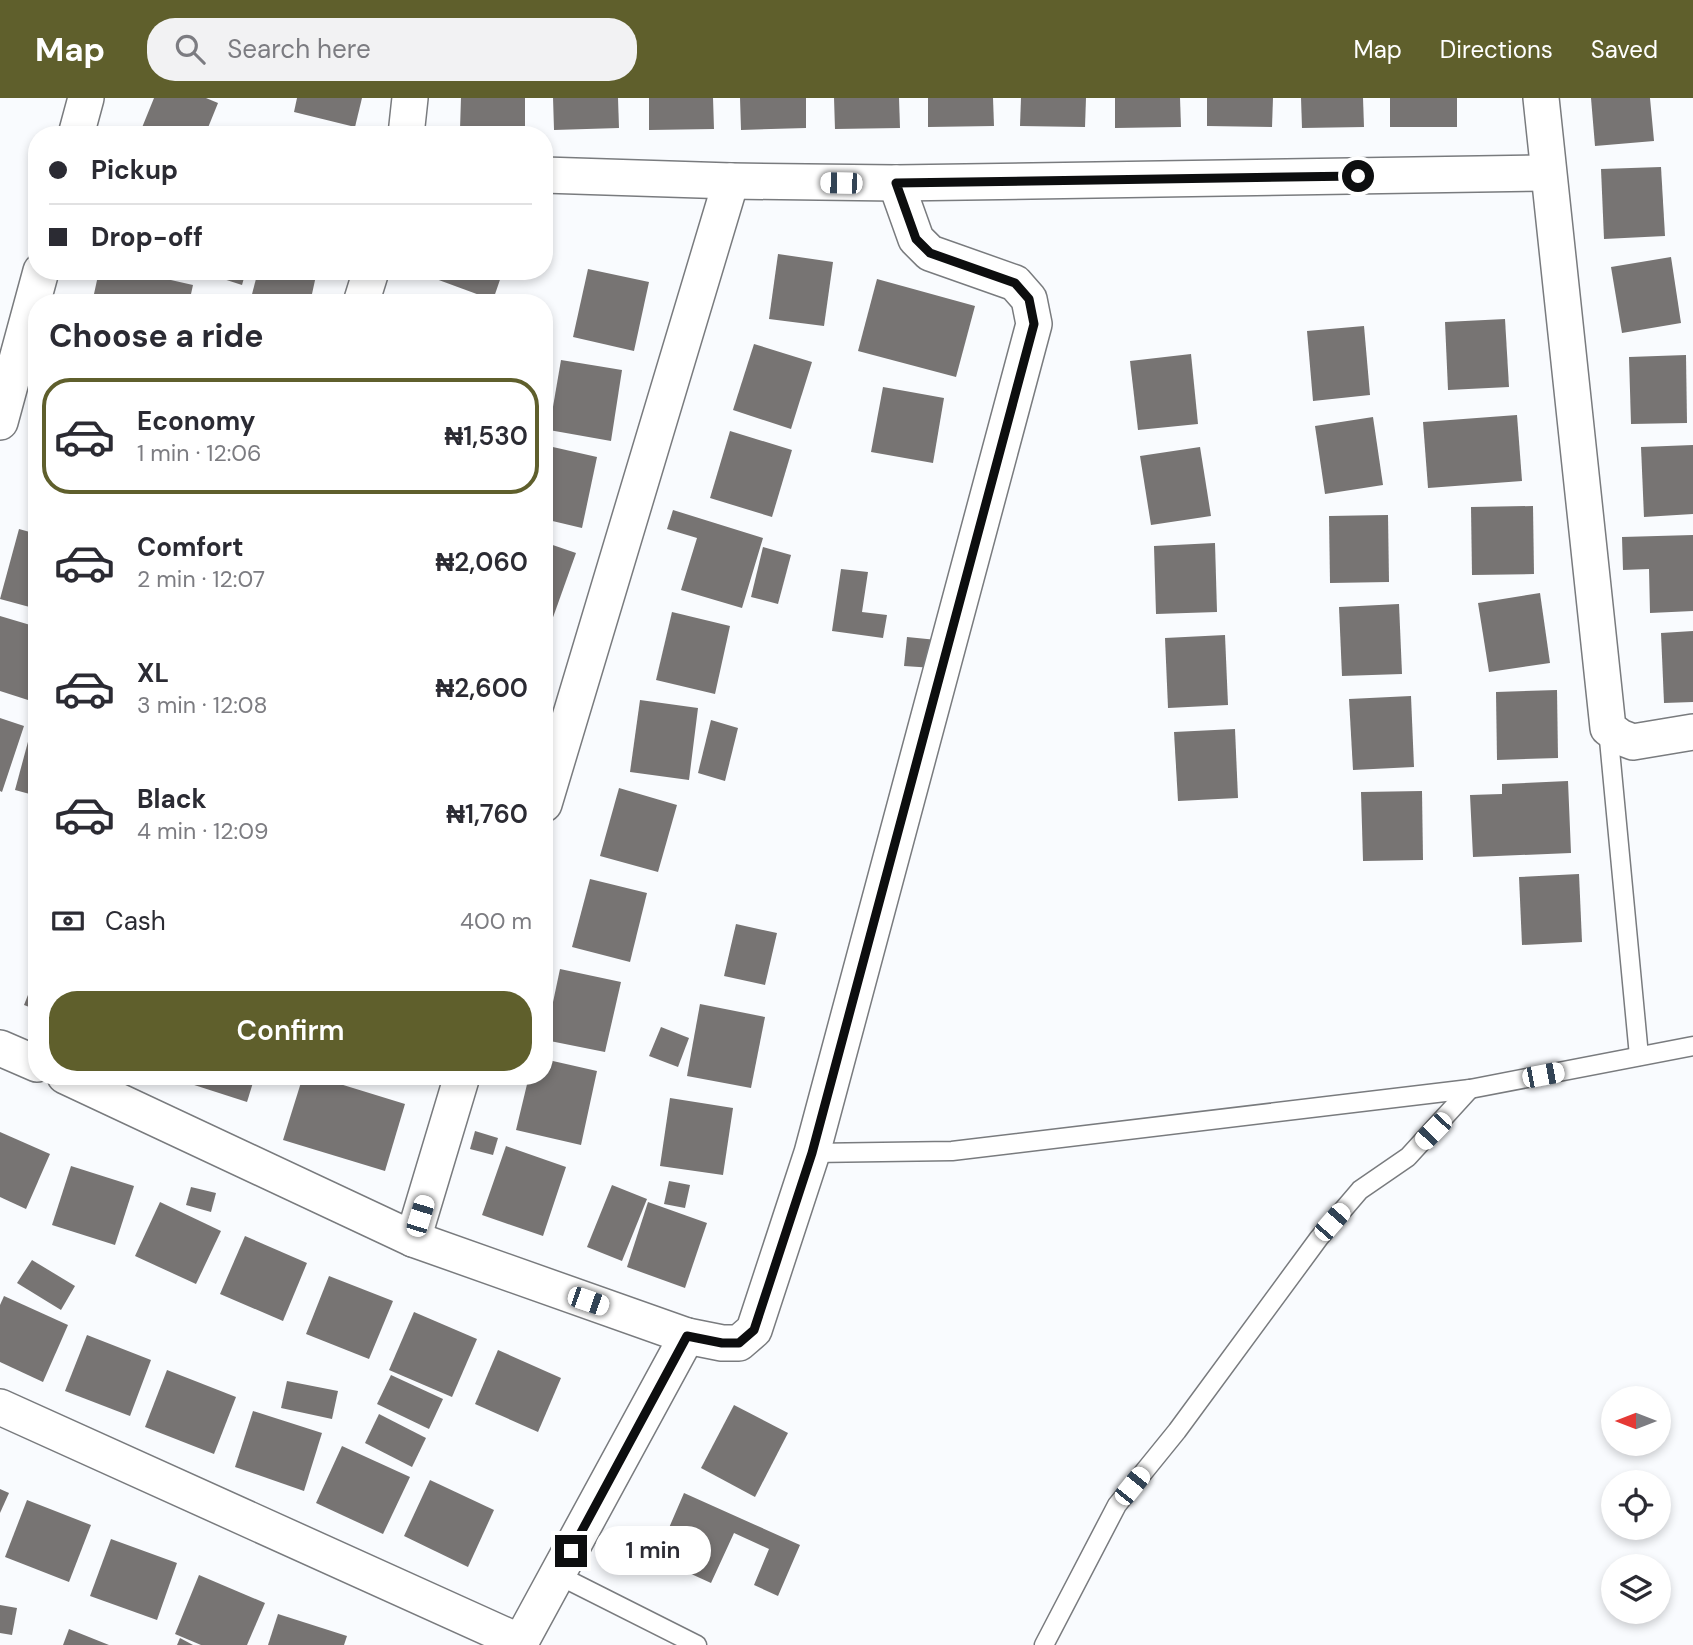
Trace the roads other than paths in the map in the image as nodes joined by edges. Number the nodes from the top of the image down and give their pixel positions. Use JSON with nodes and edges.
{"nodes":[{"id":1,"x":86,"y":98,"type":"edge"},
{"id":2,"x":410,"y":98,"type":"edge"},
{"id":3,"x":1541,"y":98,"type":"edge"},
{"id":4,"x":78,"y":126,"type":"edge"},
{"id":5,"x":407,"y":126,"type":"edge"},
{"id":6,"x":1548,"y":173,"type":"junction"},
{"id":7,"x":553,"y":175,"type":"edge"},
{"id":8,"x":732,"y":181,"type":"junction"},
{"id":9,"x":896,"y":183,"type":"junction"},
{"id":10,"x":28,"y":319,"type":"edge"},
{"id":11,"x":0,"y":422,"type":"edge"},
{"id":12,"x":1608,"y":728,"type":"junction"},
{"id":13,"x":1693,"y":732,"type":"edge"},
{"id":14,"x":553,"y":774,"type":"edge"},
{"id":15,"x":1693,"y":1046,"type":"edge"},
{"id":16,"x":0,"y":1048,"type":"edge"},
{"id":17,"x":1639,"y":1056,"type":"junction"},
{"id":18,"x":28,"y":1060,"type":"edge"},
{"id":19,"x":459,"y":1085,"type":"edge"},
{"id":20,"x":122,"y":1088,"type":"edge"},
{"id":21,"x":1470,"y":1089,"type":"junction"},
{"id":22,"x":812,"y":1153,"type":"junction"},
{"id":23,"x":413,"y":1239,"type":"junction"},
{"id":24,"x":687,"y":1336,"type":"junction"},
{"id":25,"x":0,"y":1407,"type":"edge"},
{"id":26,"x":558,"y":1575,"type":"junction"},
{"id":27,"x":520,"y":1644,"type":"edge"},
{"id":28,"x":696,"y":1645,"type":"edge"},
{"id":29,"x":1044,"y":1645,"type":"edge"}],
"edges":[{"from":1,"to":4,"type":"street"},
{"from":2,"to":5,"type":"street"},
{"from":3,"to":6,"type":"street"},
{"from":6,"to":9,"type":"street"},
{"from":6,"to":12,"type":"street"},
{"from":7,"to":8,"type":"street"},
{"from":8,"to":9,"type":"street"},
{"from":8,"to":14,"type":"street"},
{"from":9,"to":22,"type":"street"},
{"from":10,"to":11,"type":"street"},
{"from":12,"to":13,"type":"street"},
{"from":12,"to":17,"type":"lane"},
{"from":15,"to":17,"type":"lane"},
{"from":16,"to":18,"type":"street"},
{"from":17,"to":21,"type":"lane"},
{"from":19,"to":23,"type":"street"},
{"from":20,"to":23,"type":"street"},
{"from":21,"to":22,"type":"lane"},
{"from":21,"to":29,"type":"lane"},
{"from":22,"to":24,"type":"street"},
{"from":23,"to":24,"type":"street"},
{"from":24,"to":26,"type":"street"},
{"from":25,"to":27,"type":"street"},
{"from":26,"to":27,"type":"street"},
{"from":26,"to":28,"type":"lane"}]}
